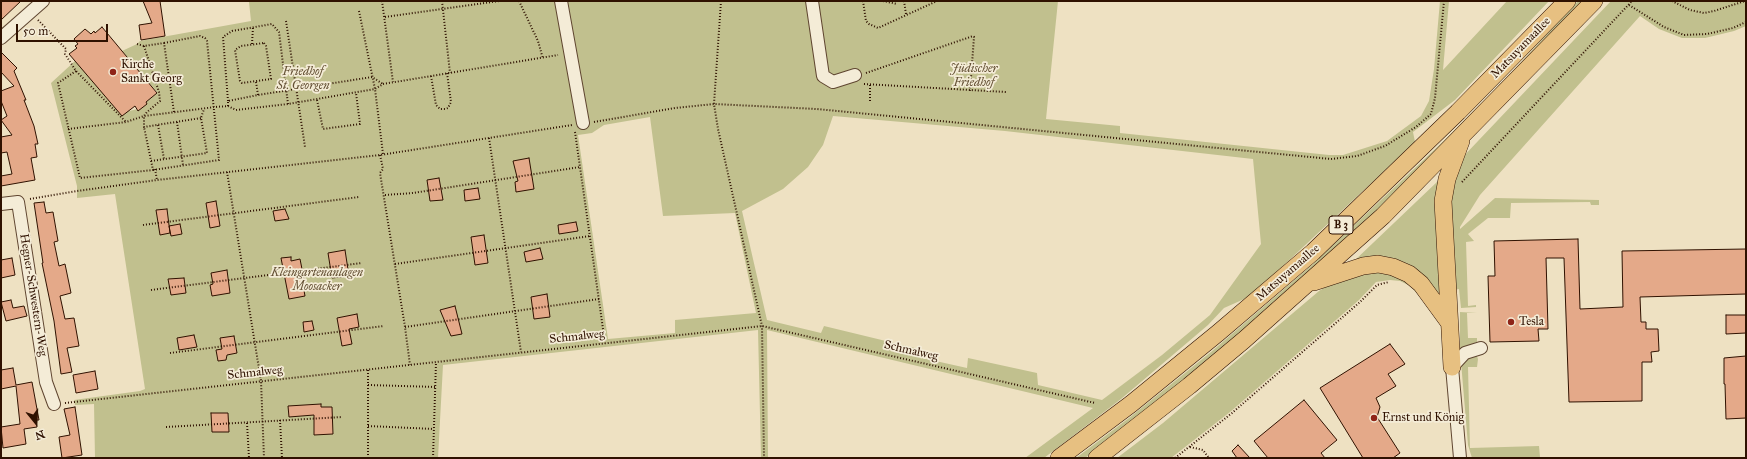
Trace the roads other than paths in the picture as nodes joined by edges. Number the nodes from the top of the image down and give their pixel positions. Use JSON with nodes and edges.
{"nodes":[{"id":1,"x":43,"y":1,"type":"edge"},
{"id":2,"x":561,"y":1,"type":"edge"},
{"id":3,"x":812,"y":1,"type":"edge"},
{"id":4,"x":1567,"y":1,"type":"edge"},
{"id":5,"x":1594,"y":1,"type":"edge"},
{"id":6,"x":1,"y":38,"type":"edge"},
{"id":7,"x":855,"y":76,"type":"road end"},
{"id":8,"x":579,"y":124,"type":"road end"},
{"id":9,"x":1462,"y":137,"type":"junction"},
{"id":10,"x":1,"y":204,"type":"edge"},
{"id":11,"x":1307,"y":285,"type":"junction"},
{"id":12,"x":1448,"y":321,"type":"junction"},
{"id":13,"x":1481,"y":348,"type":"dead end"},
{"id":14,"x":1452,"y":367,"type":"junction"},
{"id":15,"x":54,"y":404,"type":"road end"},
{"id":16,"x":1059,"y":458,"type":"edge"},
{"id":17,"x":1097,"y":458,"type":"edge"},
{"id":18,"x":1460,"y":458,"type":"edge"}],
"edges":[{"from":1,"to":6,"type":"street"},
{"from":2,"to":8,"type":"street"},
{"from":3,"to":7,"type":"street"},
{"from":4,"to":16,"type":"highway","name":"Matsuyamaallee","number":"B 3"},
{"from":5,"to":9,"type":"highway","name":"Matsuyamaallee","number":"B 3"},
{"from":9,"to":11,"type":"highway","name":"Matsuyamaallee","number":"B 3"},
{"from":9,"to":12,"type":"highway"},
{"from":10,"to":15,"type":"street","name":"Hegner-Schwestern-Weg"},
{"from":11,"to":12,"type":"highway"},
{"from":11,"to":17,"type":"highway","name":"Matsuyamaallee","number":"B 3"},
{"from":12,"to":14,"type":"highway"},
{"from":13,"to":14,"type":"street"},
{"from":14,"to":18,"type":"street"}]}
